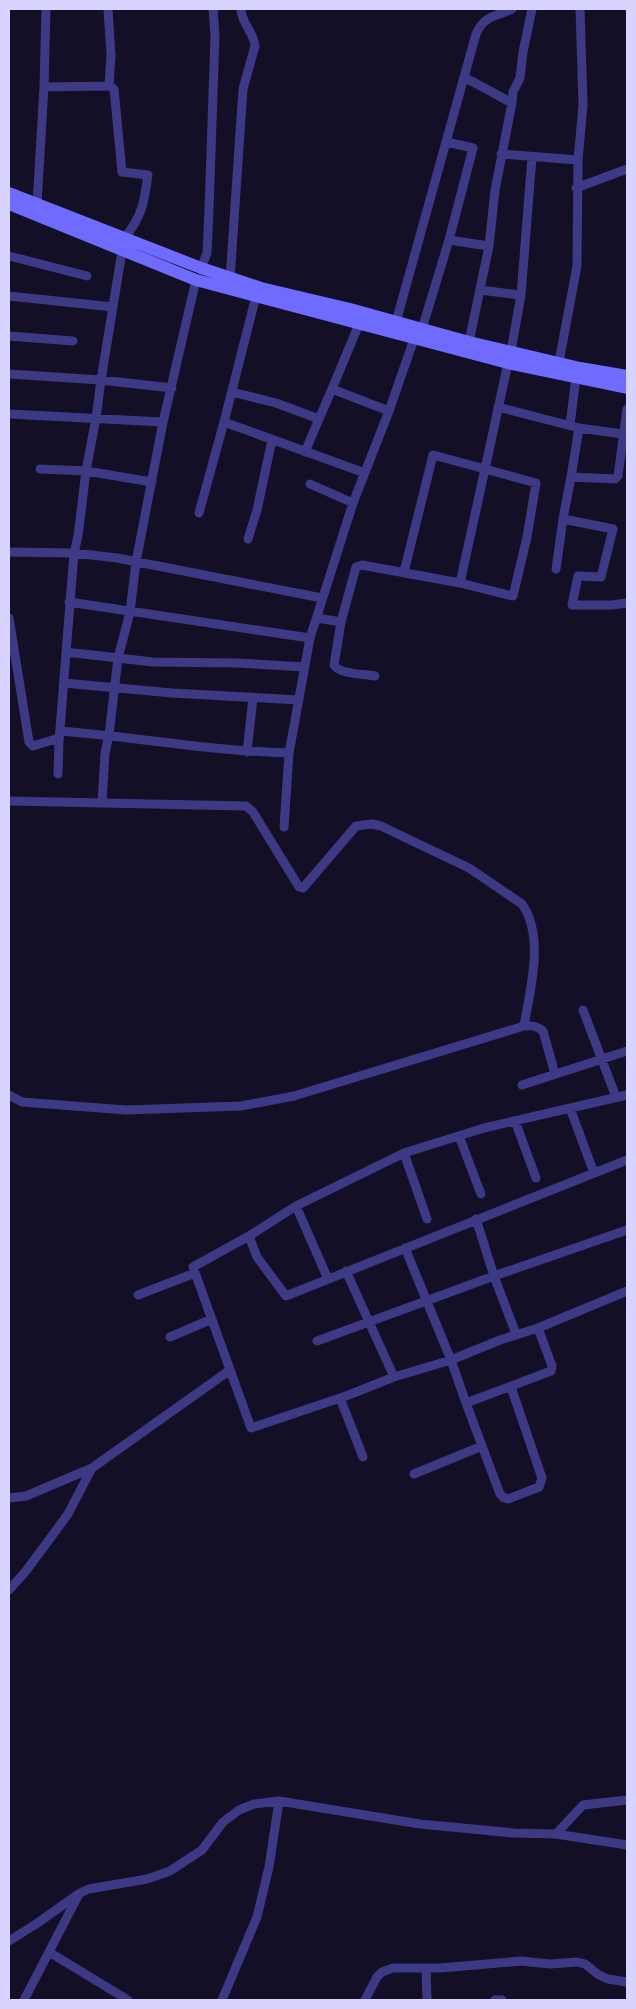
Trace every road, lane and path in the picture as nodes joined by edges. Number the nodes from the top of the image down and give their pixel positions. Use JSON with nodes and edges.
{"nodes":[{"id":1,"x":46,"y":9,"type":"edge"},
{"id":2,"x":108,"y":9,"type":"edge"},
{"id":3,"x":213,"y":9,"type":"edge"},
{"id":4,"x":241,"y":9,"type":"edge"},
{"id":5,"x":512,"y":9,"type":"edge"},
{"id":6,"x":532,"y":9,"type":"edge"},
{"id":7,"x":580,"y":9,"type":"edge"},
{"id":8,"x":464,"y":77,"type":"junction"},
{"id":9,"x":109,"y":86,"type":"junction"},
{"id":10,"x":44,"y":87,"type":"junction"},
{"id":11,"x":512,"y":103,"type":"junction"},
{"id":12,"x":447,"y":142,"type":"junction"},
{"id":13,"x":502,"y":154,"type":"junction"},
{"id":14,"x":532,"y":157,"type":"junction"},
{"id":15,"x":578,"y":160,"type":"junction"},
{"id":16,"x":627,"y":169,"type":"edge"},
{"id":17,"x":576,"y":188,"type":"junction"},
{"id":18,"x":9,"y":194,"type":"edge"},
{"id":19,"x":9,"y":204,"type":"edge"},
{"id":20,"x":37,"y":204,"type":"junction"},
{"id":21,"x":449,"y":240,"type":"junction"},
{"id":22,"x":123,"y":244,"type":"junction"},
{"id":23,"x":489,"y":246,"type":"junction"},
{"id":24,"x":9,"y":256,"type":"edge"},
{"id":25,"x":199,"y":274,"type":"junction"},
{"id":26,"x":87,"y":276,"type":"dead end"},
{"id":27,"x":230,"y":278,"type":"junction"},
{"id":28,"x":480,"y":290,"type":"junction"},
{"id":29,"x":521,"y":295,"type":"junction"},
{"id":30,"x":9,"y":296,"type":"edge"},
{"id":31,"x":256,"y":296,"type":"junction"},
{"id":32,"x":112,"y":307,"type":"junction"},
{"id":33,"x":396,"y":322,"type":"junction"},
{"id":34,"x":359,"y":324,"type":"junction"},
{"id":35,"x":418,"y":334,"type":"junction"},
{"id":36,"x":9,"y":336,"type":"edge"},
{"id":37,"x":73,"y":341,"type":"dead end"},
{"id":38,"x":470,"y":342,"type":"junction"},
{"id":39,"x":510,"y":357,"type":"junction"},
{"id":40,"x":559,"y":362,"type":"junction"},
{"id":41,"x":9,"y":374,"type":"edge"},
{"id":42,"x":627,"y":376,"type":"edge"},
{"id":43,"x":576,"y":377,"type":"junction"},
{"id":44,"x":100,"y":380,"type":"junction"},
{"id":45,"x":172,"y":388,"type":"junction"},
{"id":46,"x":627,"y":388,"type":"edge"},
{"id":47,"x":332,"y":389,"type":"junction"},
{"id":48,"x":232,"y":392,"type":"junction"},
{"id":49,"x":498,"y":407,"type":"junction"},
{"id":50,"x":627,"y":409,"type":"edge"},
{"id":51,"x":388,"y":411,"type":"junction"},
{"id":52,"x":9,"y":414,"type":"edge"},
{"id":53,"x":96,"y":418,"type":"junction"},
{"id":54,"x":319,"y":419,"type":"junction"},
{"id":55,"x":163,"y":422,"type":"junction"},
{"id":56,"x":224,"y":422,"type":"junction"},
{"id":57,"x":574,"y":426,"type":"junction"},
{"id":58,"x":623,"y":434,"type":"junction"},
{"id":59,"x":272,"y":440,"type":"junction"},
{"id":60,"x":305,"y":452,"type":"junction"},
{"id":61,"x":40,"y":469,"type":"dead end"},
{"id":62,"x":485,"y":469,"type":"junction"},
{"id":63,"x":86,"y":471,"type":"junction"},
{"id":64,"x":365,"y":473,"type":"junction"},
{"id":65,"x":571,"y":477,"type":"junction"},
{"id":66,"x":152,"y":482,"type":"junction"},
{"id":67,"x":310,"y":484,"type":"dead end"},
{"id":68,"x":354,"y":503,"type":"junction"},
{"id":69,"x":199,"y":514,"type":"dead end"},
{"id":70,"x":563,"y":519,"type":"junction"},
{"id":71,"x":248,"y":540,"type":"dead end"},
{"id":72,"x":9,"y":552,"type":"edge"},
{"id":73,"x":74,"y":553,"type":"junction"},
{"id":74,"x":136,"y":562,"type":"junction"},
{"id":75,"x":556,"y":569,"type":"dead end"},
{"id":76,"x":404,"y":572,"type":"junction"},
{"id":77,"x":460,"y":583,"type":"junction"},
{"id":78,"x":322,"y":598,"type":"junction"},
{"id":79,"x":69,"y":602,"type":"junction"},
{"id":80,"x":627,"y":603,"type":"edge"},
{"id":81,"x":130,"y":612,"type":"junction"},
{"id":82,"x":9,"y":618,"type":"edge"},
{"id":83,"x":317,"y":618,"type":"junction"},
{"id":84,"x":341,"y":622,"type":"junction"},
{"id":85,"x":310,"y":638,"type":"junction"},
{"id":86,"x":66,"y":652,"type":"junction"},
{"id":87,"x":118,"y":658,"type":"junction"},
{"id":88,"x":305,"y":667,"type":"junction"},
{"id":89,"x":375,"y":676,"type":"dead end"},
{"id":90,"x":64,"y":683,"type":"junction"},
{"id":91,"x":115,"y":688,"type":"junction"},
{"id":92,"x":253,"y":698,"type":"junction"},
{"id":93,"x":299,"y":700,"type":"junction"},
{"id":94,"x":59,"y":735,"type":"junction"},
{"id":95,"x":109,"y":735,"type":"junction"},
{"id":96,"x":247,"y":752,"type":"junction"},
{"id":97,"x":289,"y":752,"type":"junction"},
{"id":98,"x":58,"y":774,"type":"dead end"},
{"id":99,"x":9,"y":801,"type":"edge"},
{"id":100,"x":102,"y":802,"type":"junction"},
{"id":101,"x":284,"y":828,"type":"dead end"},
{"id":102,"x":583,"y":1010,"type":"dead end"},
{"id":103,"x":524,"y":1026,"type":"junction"},
{"id":104,"x":627,"y":1051,"type":"edge"},
{"id":105,"x":602,"y":1059,"type":"junction"},
{"id":106,"x":555,"y":1074,"type":"junction"},
{"id":107,"x":522,"y":1085,"type":"dead end"},
{"id":108,"x":9,"y":1095,"type":"edge"},
{"id":109,"x":627,"y":1095,"type":"edge"},
{"id":110,"x":616,"y":1097,"type":"junction"},
{"id":111,"x":570,"y":1108,"type":"junction"},
{"id":112,"x":514,"y":1121,"type":"junction"},
{"id":113,"x":459,"y":1136,"type":"junction"},
{"id":114,"x":404,"y":1153,"type":"junction"},
{"id":115,"x":627,"y":1160,"type":"edge"},
{"id":116,"x":594,"y":1173,"type":"junction"},
{"id":117,"x":536,"y":1178,"type":"dead end"},
{"id":118,"x":481,"y":1194,"type":"dead end"},
{"id":119,"x":296,"y":1206,"type":"junction"},
{"id":120,"x":427,"y":1218,"type":"dead end"},
{"id":121,"x":476,"y":1219,"type":"junction"},
{"id":122,"x":627,"y":1230,"type":"edge"},
{"id":123,"x":249,"y":1236,"type":"junction"},
{"id":124,"x":405,"y":1248,"type":"junction"},
{"id":125,"x":346,"y":1272,"type":"junction"},
{"id":126,"x":195,"y":1273,"type":"junction"},
{"id":127,"x":494,"y":1276,"type":"junction"},
{"id":128,"x":328,"y":1279,"type":"junction"},
{"id":129,"x":627,"y":1291,"type":"edge"},
{"id":130,"x":138,"y":1295,"type":"dead end"},
{"id":131,"x":428,"y":1301,"type":"junction"},
{"id":132,"x":212,"y":1319,"type":"junction"},
{"id":133,"x":369,"y":1322,"type":"junction"},
{"id":134,"x":538,"y":1328,"type":"junction"},
{"id":135,"x":516,"y":1334,"type":"junction"},
{"id":136,"x":170,"y":1337,"type":"dead end"},
{"id":137,"x":317,"y":1341,"type":"dead end"},
{"id":138,"x":451,"y":1360,"type":"junction"},
{"id":139,"x":230,"y":1370,"type":"junction"},
{"id":140,"x":394,"y":1377,"type":"junction"},
{"id":141,"x":511,"y":1387,"type":"junction"},
{"id":142,"x":340,"y":1398,"type":"junction"},
{"id":143,"x":466,"y":1403,"type":"junction"},
{"id":144,"x":482,"y":1446,"type":"junction"},
{"id":145,"x":363,"y":1456,"type":"dead end"},
{"id":146,"x":92,"y":1468,"type":"junction"},
{"id":147,"x":414,"y":1474,"type":"dead end"},
{"id":148,"x":9,"y":1498,"type":"edge"},
{"id":149,"x":9,"y":1590,"type":"edge"},
{"id":150,"x":627,"y":1800,"type":"edge"},
{"id":151,"x":279,"y":1801,"type":"junction"},
{"id":152,"x":556,"y":1834,"type":"junction"},
{"id":153,"x":627,"y":1845,"type":"edge"},
{"id":154,"x":80,"y":1893,"type":"junction"},
{"id":155,"x":9,"y":1941,"type":"edge"},
{"id":156,"x":49,"y":1952,"type":"junction"},
{"id":157,"x":426,"y":1968,"type":"junction"},
{"id":158,"x":627,"y":1982,"type":"edge"},
{"id":159,"x":24,"y":2000,"type":"edge"},
{"id":160,"x":127,"y":2000,"type":"edge"},
{"id":161,"x":222,"y":2000,"type":"edge"},
{"id":162,"x":365,"y":2000,"type":"edge"},
{"id":163,"x":427,"y":2000,"type":"edge"},
{"id":164,"x":495,"y":2000,"type":"edge"},
{"id":165,"x":502,"y":2000,"type":"edge"}],
"edges":[{"from":1,"to":10,"type":"street"},
{"from":2,"to":9,"type":"street"},
{"from":3,"to":25,"type":"street"},
{"from":4,"to":27,"type":"street"},
{"from":5,"to":8,"type":"street"},
{"from":6,"to":11,"type":"street"},
{"from":7,"to":15,"type":"street"},
{"from":8,"to":11,"type":"street"},
{"from":8,"to":12,"type":"street"},
{"from":9,"to":10,"type":"street"},
{"from":9,"to":22,"type":"street"},
{"from":10,"to":20,"type":"street"},
{"from":11,"to":13,"type":"street"},
{"from":12,"to":21,"type":"street"},
{"from":12,"to":33,"type":"street"},
{"from":13,"to":14,"type":"street"},
{"from":13,"to":23,"type":"street"},
{"from":14,"to":15,"type":"street"},
{"from":14,"to":29,"type":"street"},
{"from":15,"to":17,"type":"street"},
{"from":16,"to":17,"type":"street"},
{"from":17,"to":40,"type":"street"},
{"from":18,"to":20,"type":"main road"},
{"from":19,"to":22,"type":"main road"},
{"from":20,"to":22,"type":"main road"},
{"from":21,"to":23,"type":"street"},
{"from":21,"to":35,"type":"street"},
{"from":22,"to":25,"type":"main road"},
{"from":22,"to":32,"type":"street"},
{"from":23,"to":28,"type":"street"},
{"from":24,"to":26,"type":"street"},
{"from":25,"to":27,"type":"main road"},
{"from":25,"to":31,"type":"main road"},
{"from":25,"to":45,"type":"street"},
{"from":27,"to":33,"type":"main road"},
{"from":28,"to":29,"type":"street"},
{"from":28,"to":38,"type":"street"},
{"from":29,"to":39,"type":"street"},
{"from":30,"to":32,"type":"street"},
{"from":31,"to":34,"type":"main road"},
{"from":31,"to":48,"type":"street"},
{"from":32,"to":44,"type":"street"},
{"from":33,"to":35,"type":"main road"},
{"from":34,"to":35,"type":"main road"},
{"from":34,"to":47,"type":"street"},
{"from":35,"to":38,"type":"main road"},
{"from":35,"to":39,"type":"main road"},
{"from":35,"to":51,"type":"street"},
{"from":36,"to":37,"type":"street"},
{"from":38,"to":39,"type":"main road"},
{"from":39,"to":40,"type":"main road"},
{"from":39,"to":43,"type":"main road"},
{"from":39,"to":49,"type":"street"},
{"from":40,"to":42,"type":"main road"},
{"from":41,"to":44,"type":"street"},
{"from":43,"to":46,"type":"main road"},
{"from":43,"to":57,"type":"street"},
{"from":44,"to":45,"type":"street"},
{"from":44,"to":53,"type":"street"},
{"from":45,"to":55,"type":"street"},
{"from":47,"to":51,"type":"street"},
{"from":47,"to":54,"type":"street"},
{"from":48,"to":54,"type":"street"},
{"from":48,"to":56,"type":"street"},
{"from":49,"to":57,"type":"street"},
{"from":49,"to":62,"type":"street"},
{"from":50,"to":58,"type":"street"},
{"from":51,"to":64,"type":"street"},
{"from":52,"to":53,"type":"street"},
{"from":53,"to":55,"type":"street"},
{"from":53,"to":63,"type":"street"},
{"from":54,"to":60,"type":"street"},
{"from":55,"to":66,"type":"street"},
{"from":56,"to":59,"type":"street"},
{"from":56,"to":69,"type":"street"},
{"from":57,"to":58,"type":"street"},
{"from":57,"to":65,"type":"street"},
{"from":58,"to":65,"type":"street"},
{"from":59,"to":60,"type":"street"},
{"from":59,"to":71,"type":"street"},
{"from":60,"to":64,"type":"street"},
{"from":61,"to":63,"type":"street"},
{"from":62,"to":76,"type":"street"},
{"from":62,"to":77,"type":"street"},
{"from":62,"to":77,"type":"street"},
{"from":63,"to":66,"type":"street"},
{"from":63,"to":73,"type":"street"},
{"from":64,"to":68,"type":"street"},
{"from":65,"to":70,"type":"street"},
{"from":66,"to":74,"type":"street"},
{"from":67,"to":68,"type":"street"},
{"from":68,"to":78,"type":"street"},
{"from":70,"to":75,"type":"street"},
{"from":70,"to":80,"type":"street"},
{"from":72,"to":73,"type":"street"},
{"from":73,"to":74,"type":"street"},
{"from":73,"to":79,"type":"street"},
{"from":74,"to":78,"type":"street"},
{"from":74,"to":81,"type":"street"},
{"from":76,"to":77,"type":"street"},
{"from":76,"to":84,"type":"street"},
{"from":78,"to":83,"type":"street"},
{"from":79,"to":81,"type":"street"},
{"from":79,"to":86,"type":"street"},
{"from":81,"to":85,"type":"street"},
{"from":81,"to":87,"type":"street"},
{"from":82,"to":94,"type":"street"},
{"from":83,"to":84,"type":"street"},
{"from":83,"to":85,"type":"street"},
{"from":84,"to":89,"type":"street"},
{"from":85,"to":88,"type":"street"},
{"from":86,"to":87,"type":"street"},
{"from":86,"to":90,"type":"street"},
{"from":87,"to":88,"type":"street"},
{"from":87,"to":91,"type":"street"},
{"from":88,"to":93,"type":"street"},
{"from":90,"to":91,"type":"street"},
{"from":90,"to":94,"type":"street"},
{"from":91,"to":92,"type":"street"},
{"from":91,"to":95,"type":"street"},
{"from":92,"to":93,"type":"street"},
{"from":92,"to":96,"type":"street"},
{"from":93,"to":97,"type":"street"},
{"from":94,"to":95,"type":"street"},
{"from":94,"to":98,"type":"street"},
{"from":95,"to":96,"type":"street"},
{"from":95,"to":100,"type":"street"},
{"from":96,"to":97,"type":"street"},
{"from":97,"to":101,"type":"street"},
{"from":99,"to":100,"type":"street"},
{"from":100,"to":103,"type":"street"},
{"from":102,"to":105,"type":"street"},
{"from":103,"to":106,"type":"street"},
{"from":103,"to":108,"type":"street"},
{"from":104,"to":105,"type":"street"},
{"from":105,"to":106,"type":"street"},
{"from":105,"to":110,"type":"street"},
{"from":106,"to":107,"type":"street"},
{"from":109,"to":110,"type":"street"},
{"from":110,"to":111,"type":"street"},
{"from":111,"to":112,"type":"street"},
{"from":111,"to":116,"type":"street"},
{"from":112,"to":113,"type":"street"},
{"from":112,"to":117,"type":"street"},
{"from":113,"to":114,"type":"street"},
{"from":113,"to":118,"type":"street"},
{"from":114,"to":119,"type":"street"},
{"from":114,"to":120,"type":"street"},
{"from":115,"to":116,"type":"street"},
{"from":116,"to":121,"type":"street"},
{"from":119,"to":123,"type":"street"},
{"from":119,"to":128,"type":"street"},
{"from":121,"to":124,"type":"street"},
{"from":121,"to":127,"type":"street"},
{"from":122,"to":127,"type":"street"},
{"from":123,"to":126,"type":"street"},
{"from":123,"to":128,"type":"street"},
{"from":124,"to":125,"type":"street"},
{"from":124,"to":131,"type":"street"},
{"from":125,"to":128,"type":"street"},
{"from":125,"to":133,"type":"street"},
{"from":126,"to":130,"type":"street"},
{"from":126,"to":132,"type":"street"},
{"from":127,"to":131,"type":"street"},
{"from":127,"to":135,"type":"street"},
{"from":129,"to":134,"type":"street"},
{"from":131,"to":133,"type":"street"},
{"from":131,"to":138,"type":"street"},
{"from":132,"to":136,"type":"street"},
{"from":132,"to":139,"type":"street"},
{"from":133,"to":137,"type":"street"},
{"from":133,"to":140,"type":"street"},
{"from":134,"to":135,"type":"street"},
{"from":134,"to":141,"type":"street"},
{"from":135,"to":138,"type":"street"},
{"from":138,"to":140,"type":"street"},
{"from":138,"to":143,"type":"street"},
{"from":139,"to":142,"type":"street"},
{"from":139,"to":146,"type":"street"},
{"from":140,"to":142,"type":"street"},
{"from":141,"to":143,"type":"street"},
{"from":141,"to":144,"type":"street"},
{"from":142,"to":145,"type":"street"},
{"from":143,"to":144,"type":"street"},
{"from":144,"to":147,"type":"street"},
{"from":146,"to":148,"type":"street"},
{"from":146,"to":149,"type":"street"},
{"from":150,"to":152,"type":"street"},
{"from":151,"to":152,"type":"street"},
{"from":151,"to":154,"type":"street"},
{"from":151,"to":161,"type":"street"},
{"from":152,"to":153,"type":"street"},
{"from":154,"to":155,"type":"street"},
{"from":154,"to":156,"type":"street"},
{"from":156,"to":159,"type":"street"},
{"from":156,"to":160,"type":"street"},
{"from":157,"to":158,"type":"street"},
{"from":157,"to":162,"type":"street"},
{"from":157,"to":163,"type":"street"},
{"from":164,"to":165,"type":"street"}]}
